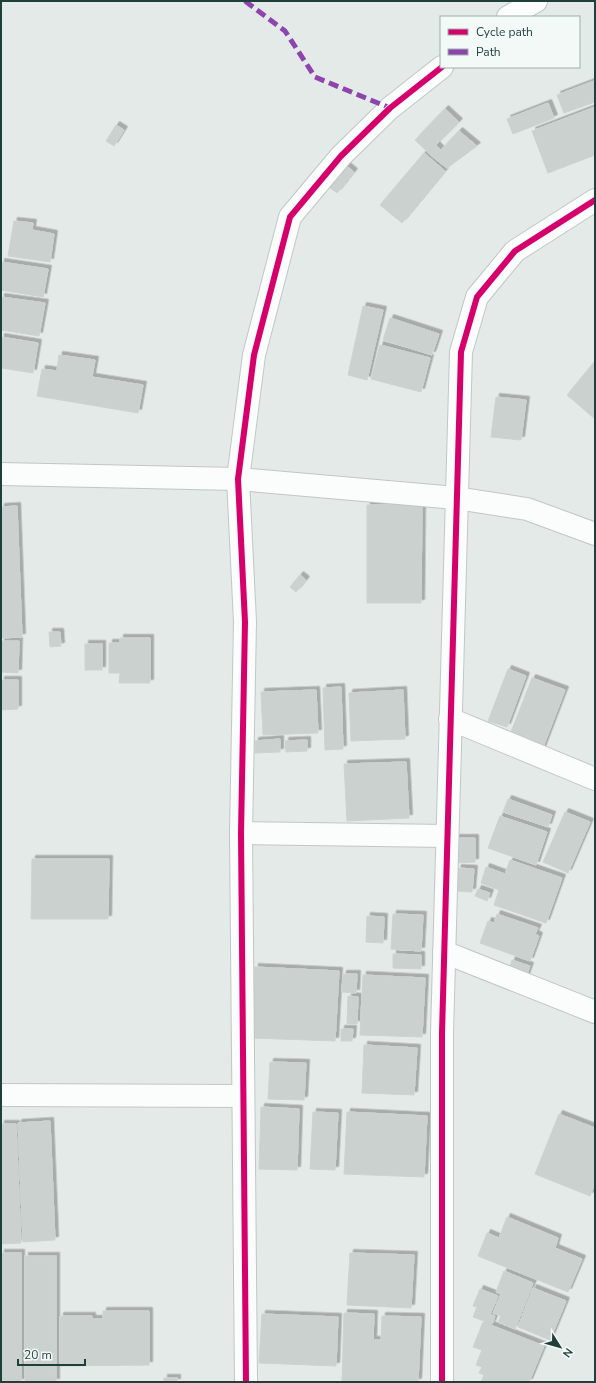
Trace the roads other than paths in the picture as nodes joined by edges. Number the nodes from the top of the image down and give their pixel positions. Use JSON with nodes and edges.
{"nodes":[{"id":1,"x":536,"y":1,"type":"edge"},
{"id":2,"x":510,"y":16,"type":"edge"},
{"id":3,"x":441,"y":68,"type":"edge"},
{"id":4,"x":595,"y":200,"type":"edge"},
{"id":5,"x":1,"y":474,"type":"edge"},
{"id":6,"x":238,"y":479,"type":"junction"},
{"id":7,"x":456,"y":498,"type":"junction"},
{"id":8,"x":595,"y":534,"type":"edge"},
{"id":9,"x":450,"y":718,"type":"junction"},
{"id":10,"x":595,"y":779,"type":"edge"},
{"id":11,"x":241,"y":833,"type":"junction"},
{"id":12,"x":447,"y":836,"type":"junction"},
{"id":13,"x":444,"y":952,"type":"junction"},
{"id":14,"x":595,"y":1012,"type":"edge"},
{"id":15,"x":1,"y":1095,"type":"edge"},
{"id":16,"x":244,"y":1096,"type":"junction"},
{"id":17,"x":246,"y":1382,"type":"edge"},
{"id":18,"x":442,"y":1382,"type":"edge"}],
"edges":[{"from":1,"to":2,"type":"street"},
{"from":3,"to":6,"type":"street"},
{"from":4,"to":7,"type":"street"},
{"from":5,"to":6,"type":"street"},
{"from":6,"to":7,"type":"street"},
{"from":6,"to":11,"type":"street"},
{"from":7,"to":8,"type":"street"},
{"from":7,"to":9,"type":"street"},
{"from":9,"to":10,"type":"street"},
{"from":9,"to":12,"type":"street"},
{"from":11,"to":12,"type":"street"},
{"from":11,"to":16,"type":"street"},
{"from":12,"to":13,"type":"street"},
{"from":13,"to":14,"type":"street"},
{"from":13,"to":18,"type":"street"},
{"from":15,"to":16,"type":"street"},
{"from":16,"to":17,"type":"street"}]}
